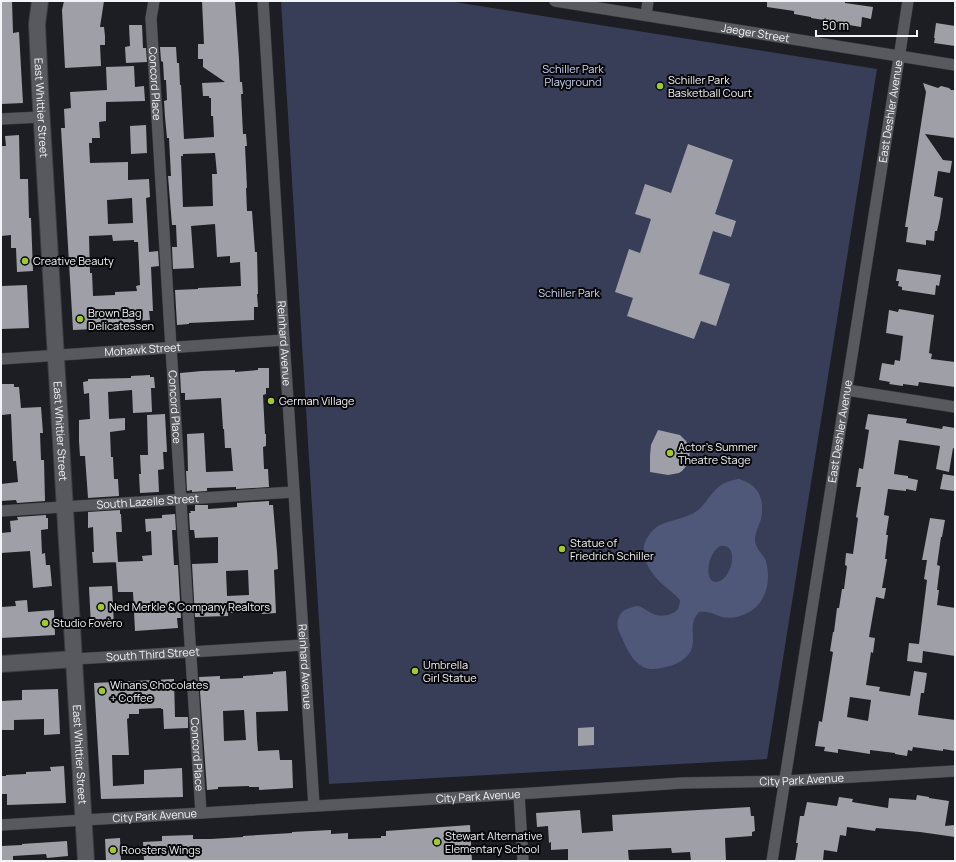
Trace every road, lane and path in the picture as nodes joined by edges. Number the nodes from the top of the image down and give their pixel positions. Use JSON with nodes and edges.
{"nodes":[{"id":1,"x":40,"y":1,"type":"edge"},
{"id":2,"x":154,"y":1,"type":"edge"},
{"id":3,"x":264,"y":1,"type":"edge"},
{"id":4,"x":556,"y":1,"type":"edge"},
{"id":5,"x":648,"y":1,"type":"edge"},
{"id":6,"x":908,"y":1,"type":"edge"},
{"id":7,"x":646,"y":15,"type":"junction"},
{"id":8,"x":900,"y":56,"type":"junction"},
{"id":9,"x":955,"y":65,"type":"edge"},
{"id":10,"x":41,"y":117,"type":"junction"},
{"id":11,"x":1,"y":119,"type":"edge"},
{"id":12,"x":284,"y":340,"type":"junction"},
{"id":13,"x":171,"y":348,"type":"junction"},
{"id":14,"x":56,"y":356,"type":"junction"},
{"id":15,"x":1,"y":359,"type":"edge"},
{"id":16,"x":847,"y":390,"type":"junction"},
{"id":17,"x":955,"y":407,"type":"edge"},
{"id":18,"x":294,"y":492,"type":"junction"},
{"id":19,"x":181,"y":500,"type":"junction"},
{"id":20,"x":65,"y":507,"type":"junction"},
{"id":21,"x":1,"y":511,"type":"edge"},
{"id":22,"x":304,"y":645,"type":"junction"},
{"id":23,"x":190,"y":652,"type":"junction"},
{"id":24,"x":75,"y":659,"type":"junction"},
{"id":25,"x":1,"y":664,"type":"edge"},
{"id":26,"x":955,"y":771,"type":"edge"},
{"id":27,"x":785,"y":782,"type":"junction"},
{"id":28,"x":519,"y":794,"type":"junction"},
{"id":29,"x":314,"y":806,"type":"junction"},
{"id":30,"x":201,"y":813,"type":"junction"},
{"id":31,"x":84,"y":820,"type":"junction"},
{"id":32,"x":1,"y":825,"type":"edge"},
{"id":33,"x":86,"y":861,"type":"edge"},
{"id":34,"x":523,"y":861,"type":"edge"},
{"id":35,"x":772,"y":861,"type":"edge"}],
"edges":[{"from":1,"to":10,"type":"street","name":"East Whittier Street"},
{"from":2,"to":13,"type":"street","name":"Concord Place"},
{"from":3,"to":12,"type":"street","name":"Reinhard Avenue"},
{"from":4,"to":7,"type":"street","name":"Jaeger Street"},
{"from":5,"to":7,"type":"street"},
{"from":6,"to":8,"type":"street","name":"East Deshler Avenue"},
{"from":7,"to":8,"type":"street","name":"Jaeger Street"},
{"from":8,"to":9,"type":"street","name":"Jaeger Street"},
{"from":8,"to":16,"type":"street","name":"East Deshler Avenue"},
{"from":10,"to":11,"type":"street"},
{"from":10,"to":14,"type":"street","name":"East Whittier Street"},
{"from":12,"to":13,"type":"street","name":"Mohawk Street"},
{"from":12,"to":18,"type":"street","name":"Reinhard Avenue"},
{"from":13,"to":14,"type":"street","name":"Mohawk Street"},
{"from":13,"to":19,"type":"street","name":"Concord Place"},
{"from":14,"to":15,"type":"street","name":"Mohawk Street"},
{"from":14,"to":20,"type":"street","name":"East Whittier Street"},
{"from":16,"to":17,"type":"street"},
{"from":16,"to":27,"type":"street","name":"East Deshler Avenue"},
{"from":18,"to":19,"type":"street","name":"South Lazelle Street"},
{"from":18,"to":22,"type":"street","name":"Reinhard Avenue"},
{"from":19,"to":20,"type":"street","name":"South Lazelle Street"},
{"from":19,"to":23,"type":"street","name":"Concord Place"},
{"from":20,"to":21,"type":"street","name":"South Lazelle Street"},
{"from":20,"to":24,"type":"street","name":"East Whittier Street"},
{"from":22,"to":23,"type":"street","name":"South Third Street"},
{"from":22,"to":29,"type":"street","name":"Reinhard Avenue"},
{"from":23,"to":24,"type":"street","name":"South Third Street"},
{"from":23,"to":30,"type":"street","name":"Concord Place"},
{"from":24,"to":25,"type":"street","name":"South Third Street"},
{"from":24,"to":31,"type":"street","name":"East Whittier Street"},
{"from":26,"to":27,"type":"street","name":"City Park Avenue"},
{"from":27,"to":28,"type":"street","name":"City Park Avenue"},
{"from":27,"to":35,"type":"street","name":"East Deshler Avenue"},
{"from":28,"to":29,"type":"street","name":"City Park Avenue"},
{"from":28,"to":34,"type":"street"},
{"from":29,"to":30,"type":"street","name":"City Park Avenue"},
{"from":30,"to":31,"type":"street","name":"City Park Avenue"},
{"from":31,"to":32,"type":"street","name":"City Park Avenue"},
{"from":31,"to":33,"type":"street","name":"East Whittier Street"}]}
